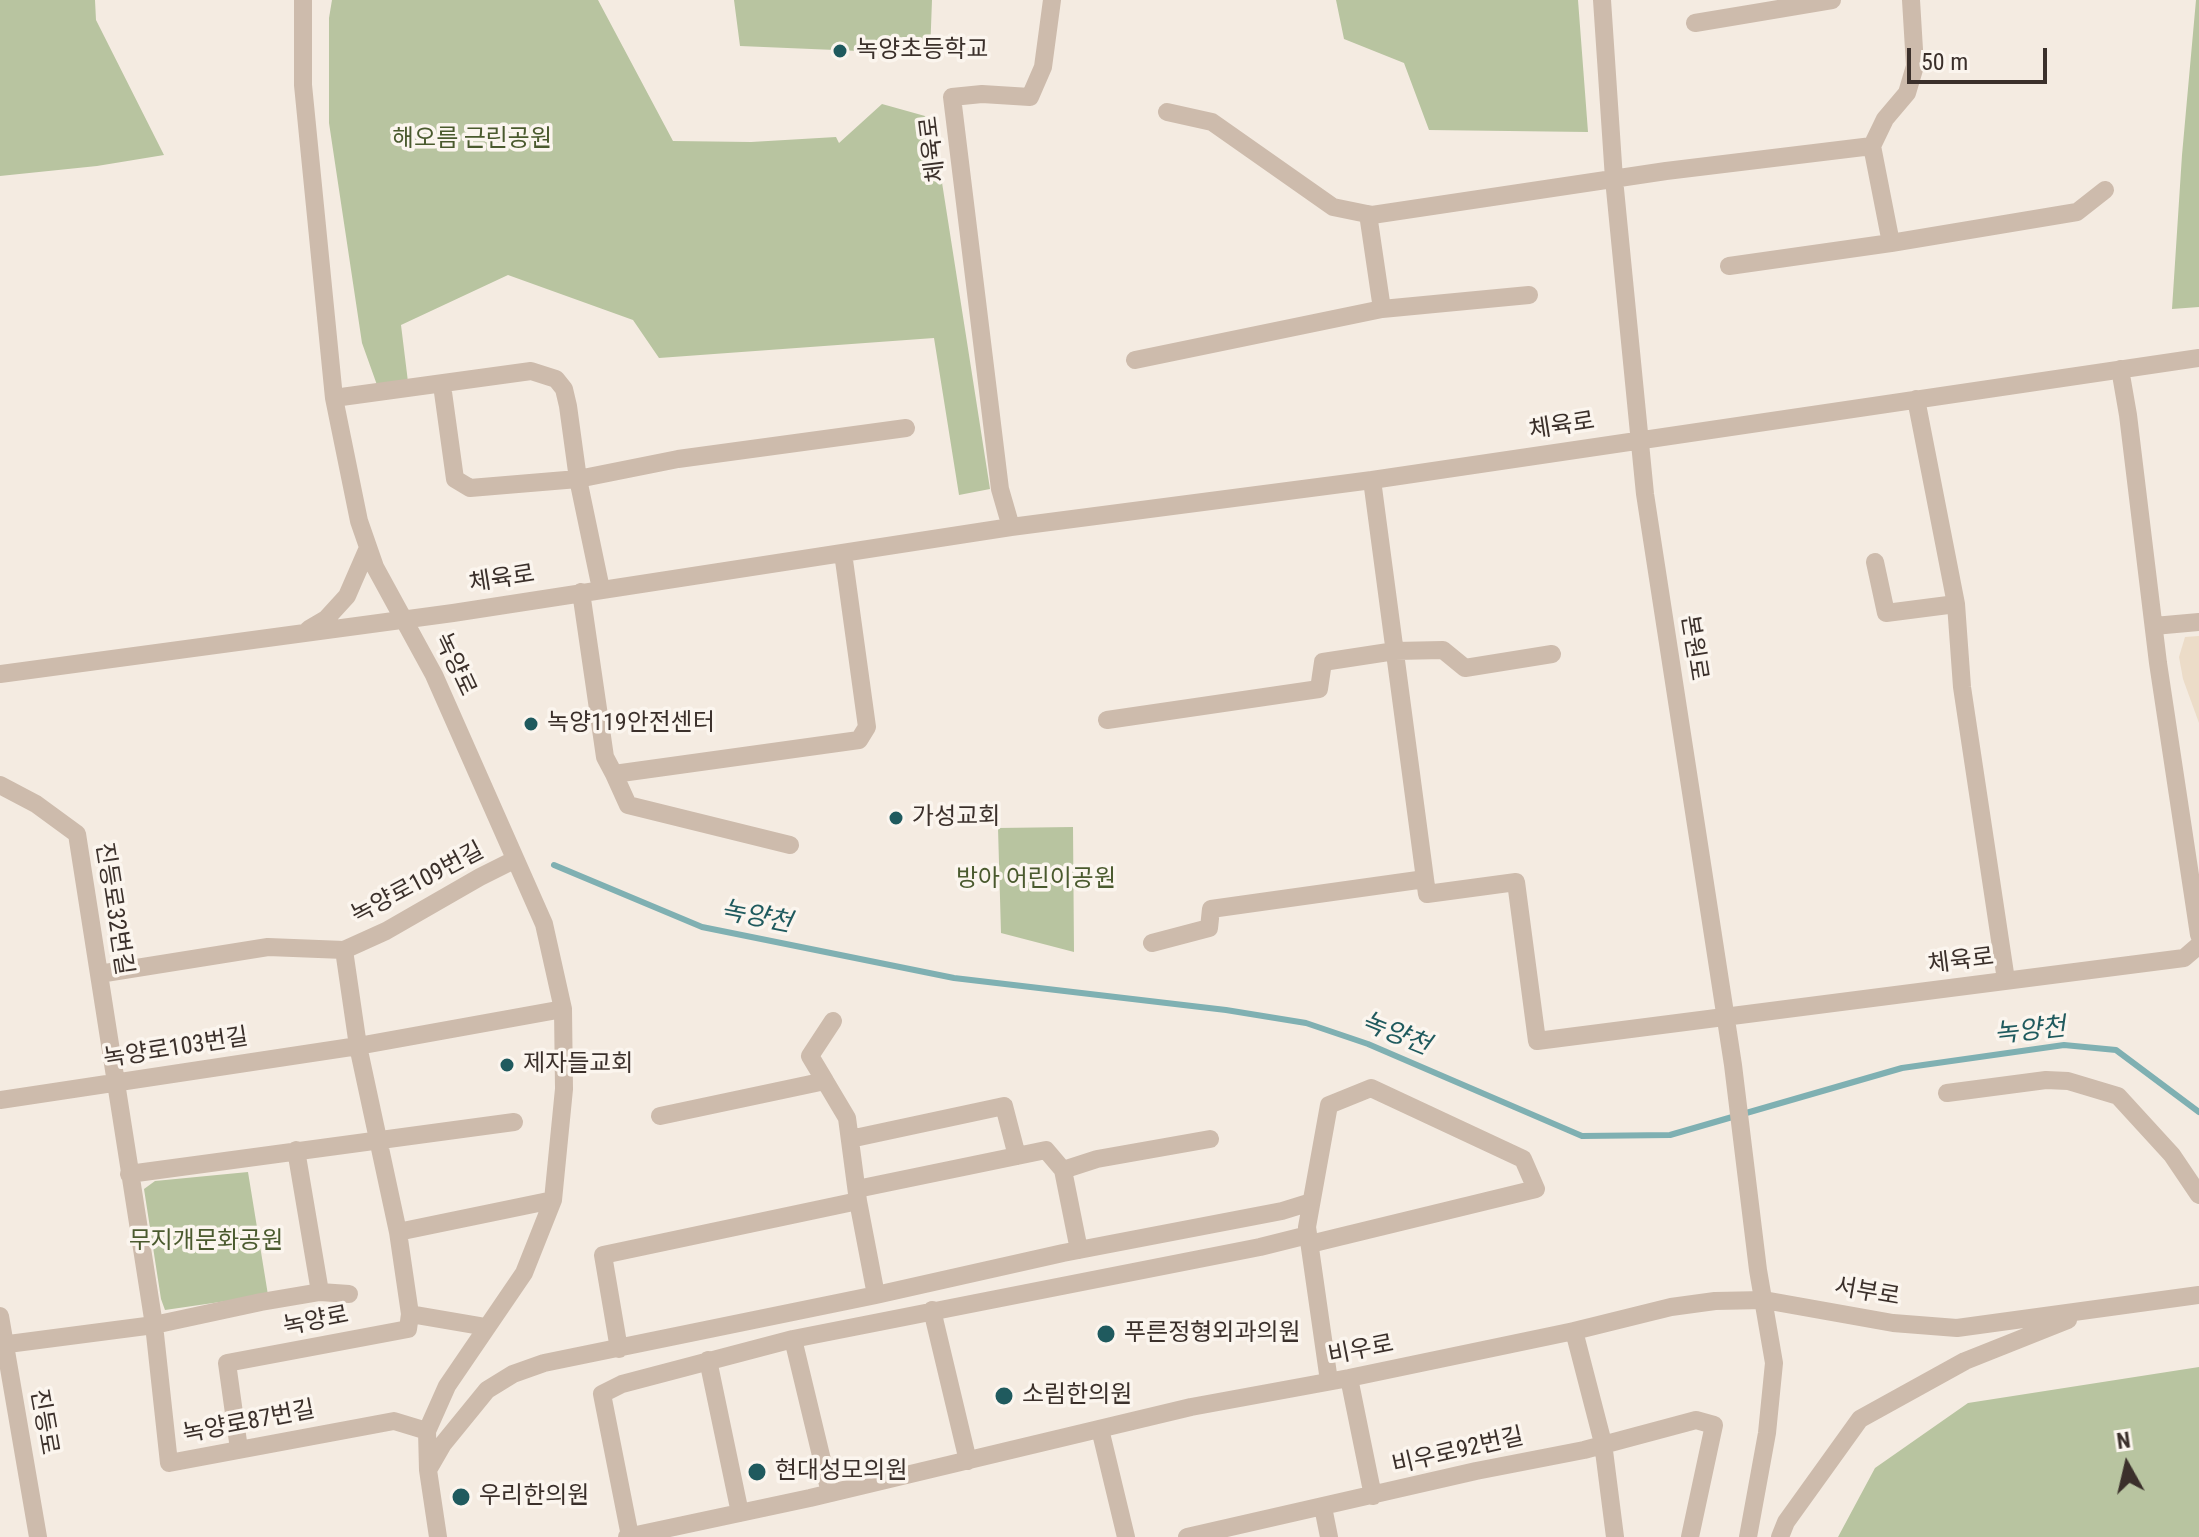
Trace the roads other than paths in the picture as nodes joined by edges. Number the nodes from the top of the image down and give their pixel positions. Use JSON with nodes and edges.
{"nodes":[{"id":1,"x":303,"y":0,"type":"edge"},
{"id":2,"x":1052,"y":0,"type":"edge"},
{"id":3,"x":1602,"y":0,"type":"edge"},
{"id":4,"x":1832,"y":0,"type":"edge"},
{"id":5,"x":1911,"y":0,"type":"edge"},
{"id":6,"x":1695,"y":23,"type":"dead end"},
{"id":7,"x":1167,"y":112,"type":"dead end"},
{"id":8,"x":1872,"y":146,"type":"junction"},
{"id":9,"x":1614,"y":179,"type":"junction"},
{"id":10,"x":2105,"y":190,"type":"dead end"},
{"id":11,"x":1368,"y":214,"type":"junction"},
{"id":12,"x":1891,"y":243,"type":"junction"},
{"id":13,"x":1729,"y":266,"type":"dead end"},
{"id":14,"x":1529,"y":295,"type":"dead end"},
{"id":15,"x":1382,"y":309,"type":"junction"},
{"id":16,"x":2199,"y":358,"type":"edge"},
{"id":17,"x":1135,"y":360,"type":"dead end"},
{"id":18,"x":2120,"y":369,"type":"junction"},
{"id":19,"x":442,"y":385,"type":"junction"},
{"id":20,"x":334,"y":398,"type":"junction"},
{"id":21,"x":1916,"y":399,"type":"junction"},
{"id":22,"x":906,"y":428,"type":"dead end"},
{"id":23,"x":1638,"y":439,"type":"junction"},
{"id":24,"x":578,"y":479,"type":"junction"},
{"id":25,"x":1372,"y":480,"type":"junction"},
{"id":26,"x":1011,"y":527,"type":"junction"},
{"id":27,"x":367,"y":550,"type":"junction"},
{"id":28,"x":843,"y":553,"type":"junction"},
{"id":29,"x":1875,"y":562,"type":"dead end"},
{"id":30,"x":601,"y":589,"type":"junction"},
{"id":31,"x":581,"y":592,"type":"junction"},
{"id":32,"x":1956,"y":604,"type":"junction"},
{"id":33,"x":404,"y":618,"type":"junction"},
{"id":34,"x":2199,"y":622,"type":"edge"},
{"id":35,"x":2154,"y":626,"type":"junction"},
{"id":36,"x":301,"y":633,"type":"junction"},
{"id":37,"x":1395,"y":651,"type":"junction"},
{"id":38,"x":1552,"y":654,"type":"dead end"},
{"id":39,"x":0,"y":674,"type":"edge"},
{"id":40,"x":1107,"y":720,"type":"dead end"},
{"id":41,"x":614,"y":774,"type":"junction"},
{"id":42,"x":0,"y":785,"type":"edge"},
{"id":43,"x":790,"y":845,"type":"dead end"},
{"id":44,"x":514,"y":860,"type":"junction"},
{"id":45,"x":1425,"y":879,"type":"junction"},
{"id":46,"x":2199,"y":935,"type":"edge"},
{"id":47,"x":1152,"y":943,"type":"dead end"},
{"id":48,"x":2199,"y":945,"type":"edge"},
{"id":49,"x":344,"y":950,"type":"junction"},
{"id":50,"x":99,"y":974,"type":"junction"},
{"id":51,"x":2006,"y":980,"type":"junction"},
{"id":52,"x":563,"y":1009,"type":"junction"},
{"id":53,"x":1725,"y":1016,"type":"junction"},
{"id":54,"x":833,"y":1021,"type":"dead end"},
{"id":55,"x":358,"y":1046,"type":"junction"},
{"id":56,"x":825,"y":1081,"type":"junction"},
{"id":57,"x":114,"y":1083,"type":"junction"},
{"id":58,"x":1947,"y":1093,"type":"dead end"},
{"id":59,"x":0,"y":1100,"type":"edge"},
{"id":60,"x":660,"y":1116,"type":"dead end"},
{"id":61,"x":514,"y":1122,"type":"dead end"},
{"id":62,"x":378,"y":1139,"type":"junction"},
{"id":63,"x":850,"y":1139,"type":"junction"},
{"id":64,"x":1210,"y":1139,"type":"dead end"},
{"id":65,"x":296,"y":1150,"type":"junction"},
{"id":66,"x":1017,"y":1156,"type":"junction"},
{"id":67,"x":1063,"y":1170,"type":"junction"},
{"id":68,"x":129,"y":1174,"type":"junction"},
{"id":69,"x":858,"y":1195,"type":"junction"},
{"id":70,"x":2199,"y":1195,"type":"edge"},
{"id":71,"x":553,"y":1200,"type":"junction"},
{"id":72,"x":1311,"y":1202,"type":"junction"},
{"id":73,"x":398,"y":1232,"type":"junction"},
{"id":74,"x":1309,"y":1239,"type":"junction"},
{"id":75,"x":1079,"y":1250,"type":"junction"},
{"id":76,"x":320,"y":1292,"type":"junction"},
{"id":77,"x":349,"y":1294,"type":"dead end"},
{"id":78,"x":876,"y":1295,"type":"junction"},
{"id":79,"x":2199,"y":1295,"type":"edge"},
{"id":80,"x":1764,"y":1300,"type":"junction"},
{"id":81,"x":2095,"y":1309,"type":"junction"},
{"id":82,"x":932,"y":1310,"type":"junction"},
{"id":83,"x":410,"y":1314,"type":"junction"},
{"id":84,"x":0,"y":1316,"type":"edge"},
{"id":85,"x":154,"y":1325,"type":"junction"},
{"id":86,"x":486,"y":1327,"type":"junction"},
{"id":87,"x":1574,"y":1331,"type":"junction"},
{"id":88,"x":793,"y":1339,"type":"junction"},
{"id":89,"x":3,"y":1345,"type":"edge"},
{"id":90,"x":619,"y":1349,"type":"junction"},
{"id":91,"x":708,"y":1360,"type":"junction"},
{"id":92,"x":1349,"y":1378,"type":"junction"},
{"id":93,"x":1329,"y":1381,"type":"junction"},
{"id":94,"x":1100,"y":1429,"type":"junction"},
{"id":95,"x":427,"y":1431,"type":"junction"},
{"id":96,"x":1603,"y":1443,"type":"junction"},
{"id":97,"x":239,"y":1449,"type":"junction"},
{"id":98,"x":968,"y":1461,"type":"junction"},
{"id":99,"x":428,"y":1470,"type":"junction"},
{"id":100,"x":830,"y":1493,"type":"junction"},
{"id":101,"x":1373,"y":1496,"type":"junction"},
{"id":102,"x":1323,"y":1507,"type":"junction"},
{"id":103,"x":740,"y":1513,"type":"junction"},
{"id":104,"x":713,"y":1520,"type":"junction"},
{"id":105,"x":38,"y":1537,"type":"edge"},
{"id":106,"x":438,"y":1537,"type":"edge"},
{"id":107,"x":629,"y":1537,"type":"edge"},
{"id":108,"x":722,"y":1537,"type":"edge"},
{"id":109,"x":1126,"y":1537,"type":"edge"},
{"id":110,"x":1187,"y":1537,"type":"edge"},
{"id":111,"x":1329,"y":1537,"type":"edge"},
{"id":112,"x":1615,"y":1537,"type":"edge"},
{"id":113,"x":1690,"y":1537,"type":"edge"},
{"id":114,"x":1748,"y":1537,"type":"edge"},
{"id":115,"x":1780,"y":1537,"type":"edge"}],
"edges":[{"from":1,"to":20,"type":"street","name":"녹양로"},
{"from":2,"to":26,"type":"street","name":"체육로"},
{"from":3,"to":9,"type":"street","name":"본원로"},
{"from":4,"to":6,"type":"street"},
{"from":5,"to":8,"type":"street"},
{"from":7,"to":11,"type":"street"},
{"from":8,"to":9,"type":"street"},
{"from":8,"to":12,"type":"street"},
{"from":9,"to":11,"type":"street"},
{"from":9,"to":23,"type":"street","name":"본원로"},
{"from":10,"to":12,"type":"street"},
{"from":11,"to":15,"type":"street"},
{"from":12,"to":13,"type":"street"},
{"from":14,"to":15,"type":"street"},
{"from":15,"to":17,"type":"street"},
{"from":16,"to":18,"type":"street","name":"체육로"},
{"from":18,"to":21,"type":"street","name":"체육로"},
{"from":18,"to":35,"type":"street"},
{"from":19,"to":20,"type":"street"},
{"from":19,"to":24,"type":"street"},
{"from":19,"to":24,"type":"street"},
{"from":20,"to":27,"type":"street","name":"녹양로"},
{"from":21,"to":23,"type":"street","name":"체육로"},
{"from":21,"to":32,"type":"street"},
{"from":22,"to":24,"type":"street"},
{"from":23,"to":25,"type":"street","name":"체육로"},
{"from":23,"to":53,"type":"street","name":"본원로"},
{"from":24,"to":30,"type":"street"},
{"from":25,"to":26,"type":"street","name":"체육로"},
{"from":25,"to":37,"type":"street"},
{"from":26,"to":28,"type":"street","name":"체육로"},
{"from":27,"to":33,"type":"street","name":"녹양로"},
{"from":27,"to":36,"type":"street"},
{"from":28,"to":30,"type":"street","name":"체육로"},
{"from":28,"to":41,"type":"street"},
{"from":29,"to":32,"type":"street"},
{"from":30,"to":31,"type":"street","name":"체육로"},
{"from":31,"to":33,"type":"street","name":"체육로"},
{"from":31,"to":41,"type":"street"},
{"from":32,"to":51,"type":"street"},
{"from":33,"to":36,"type":"street","name":"체육로"},
{"from":33,"to":44,"type":"street","name":"녹양로"},
{"from":34,"to":35,"type":"street"},
{"from":35,"to":46,"type":"street"},
{"from":36,"to":39,"type":"street","name":"체육로"},
{"from":37,"to":38,"type":"street"},
{"from":37,"to":40,"type":"street"},
{"from":37,"to":45,"type":"street"},
{"from":41,"to":43,"type":"street"},
{"from":42,"to":50,"type":"street","name":"진등로32번길"},
{"from":44,"to":49,"type":"street","name":"녹양로109번길"},
{"from":44,"to":52,"type":"street","name":"녹양로"},
{"from":45,"to":47,"type":"street"},
{"from":45,"to":53,"type":"street","name":"체육로"},
{"from":48,"to":51,"type":"street","name":"체육로"},
{"from":49,"to":50,"type":"street"},
{"from":49,"to":55,"type":"street"},
{"from":50,"to":57,"type":"street","name":"진등로32번길"},
{"from":51,"to":53,"type":"street","name":"체육로"},
{"from":52,"to":55,"type":"street","name":"녹양로103번길"},
{"from":52,"to":71,"type":"street","name":"녹양로"},
{"from":53,"to":80,"type":"street","name":"본원로"},
{"from":54,"to":56,"type":"street"},
{"from":55,"to":57,"type":"street","name":"녹양로103번길"},
{"from":55,"to":62,"type":"street"},
{"from":56,"to":60,"type":"street"},
{"from":56,"to":63,"type":"street"},
{"from":57,"to":59,"type":"street","name":"녹양로103번길"},
{"from":57,"to":68,"type":"street","name":"녹양로87번길"},
{"from":58,"to":70,"type":"street"},
{"from":61,"to":62,"type":"street"},
{"from":62,"to":65,"type":"street"},
{"from":62,"to":73,"type":"street"},
{"from":63,"to":66,"type":"street"},
{"from":63,"to":69,"type":"street"},
{"from":64,"to":67,"type":"street"},
{"from":65,"to":68,"type":"street"},
{"from":65,"to":76,"type":"street"},
{"from":66,"to":67,"type":"street"},
{"from":66,"to":69,"type":"street"},
{"from":67,"to":75,"type":"street"},
{"from":68,"to":85,"type":"street","name":"녹양로87번길"},
{"from":69,"to":78,"type":"street"},
{"from":69,"to":90,"type":"street"},
{"from":71,"to":73,"type":"street"},
{"from":71,"to":86,"type":"street","name":"녹양로"},
{"from":72,"to":74,"type":"street"},
{"from":72,"to":74,"type":"street"},
{"from":72,"to":75,"type":"street"},
{"from":73,"to":83,"type":"street"},
{"from":74,"to":82,"type":"street"},
{"from":74,"to":93,"type":"street"},
{"from":75,"to":78,"type":"street"},
{"from":76,"to":77,"type":"street"},
{"from":76,"to":85,"type":"street"},
{"from":78,"to":90,"type":"street"},
{"from":79,"to":81,"type":"street","name":"서부로"},
{"from":80,"to":81,"type":"street","name":"서부로"},
{"from":80,"to":87,"type":"street","name":"비우로"},
{"from":80,"to":114,"type":"street"},
{"from":81,"to":115,"type":"street"},
{"from":82,"to":88,"type":"street"},
{"from":82,"to":98,"type":"street"},
{"from":83,"to":86,"type":"street"},
{"from":83,"to":97,"type":"street","name":"녹양로"},
{"from":84,"to":89,"type":"street","name":"진등로"},
{"from":85,"to":89,"type":"street"},
{"from":85,"to":97,"type":"street","name":"녹양로87번길"},
{"from":86,"to":95,"type":"street","name":"녹양로"},
{"from":87,"to":92,"type":"street","name":"비우로"},
{"from":87,"to":96,"type":"street"},
{"from":88,"to":91,"type":"street"},
{"from":88,"to":100,"type":"street"},
{"from":89,"to":105,"type":"street","name":"진등로"},
{"from":90,"to":99,"type":"street"},
{"from":91,"to":103,"type":"street"},
{"from":91,"to":107,"type":"street"},
{"from":92,"to":93,"type":"street","name":"비우로"},
{"from":92,"to":101,"type":"street"},
{"from":93,"to":94,"type":"street","name":"비우로"},
{"from":94,"to":98,"type":"street","name":"비우로"},
{"from":94,"to":109,"type":"street"},
{"from":95,"to":97,"type":"street","name":"녹양로87번길"},
{"from":95,"to":99,"type":"street","name":"녹양로"},
{"from":96,"to":101,"type":"street","name":"비우로92번길"},
{"from":96,"to":112,"type":"street"},
{"from":96,"to":113,"type":"street","name":"비우로92번길"},
{"from":98,"to":100,"type":"street","name":"비우로"},
{"from":99,"to":106,"type":"street","name":"녹양로"},
{"from":100,"to":103,"type":"street","name":"비우로"},
{"from":101,"to":102,"type":"street","name":"비우로92번길"},
{"from":102,"to":110,"type":"street","name":"비우로92번길"},
{"from":102,"to":111,"type":"street"},
{"from":103,"to":104,"type":"street","name":"비우로"},
{"from":104,"to":107,"type":"street","name":"비우로"},
{"from":104,"to":108,"type":"street"}]}
